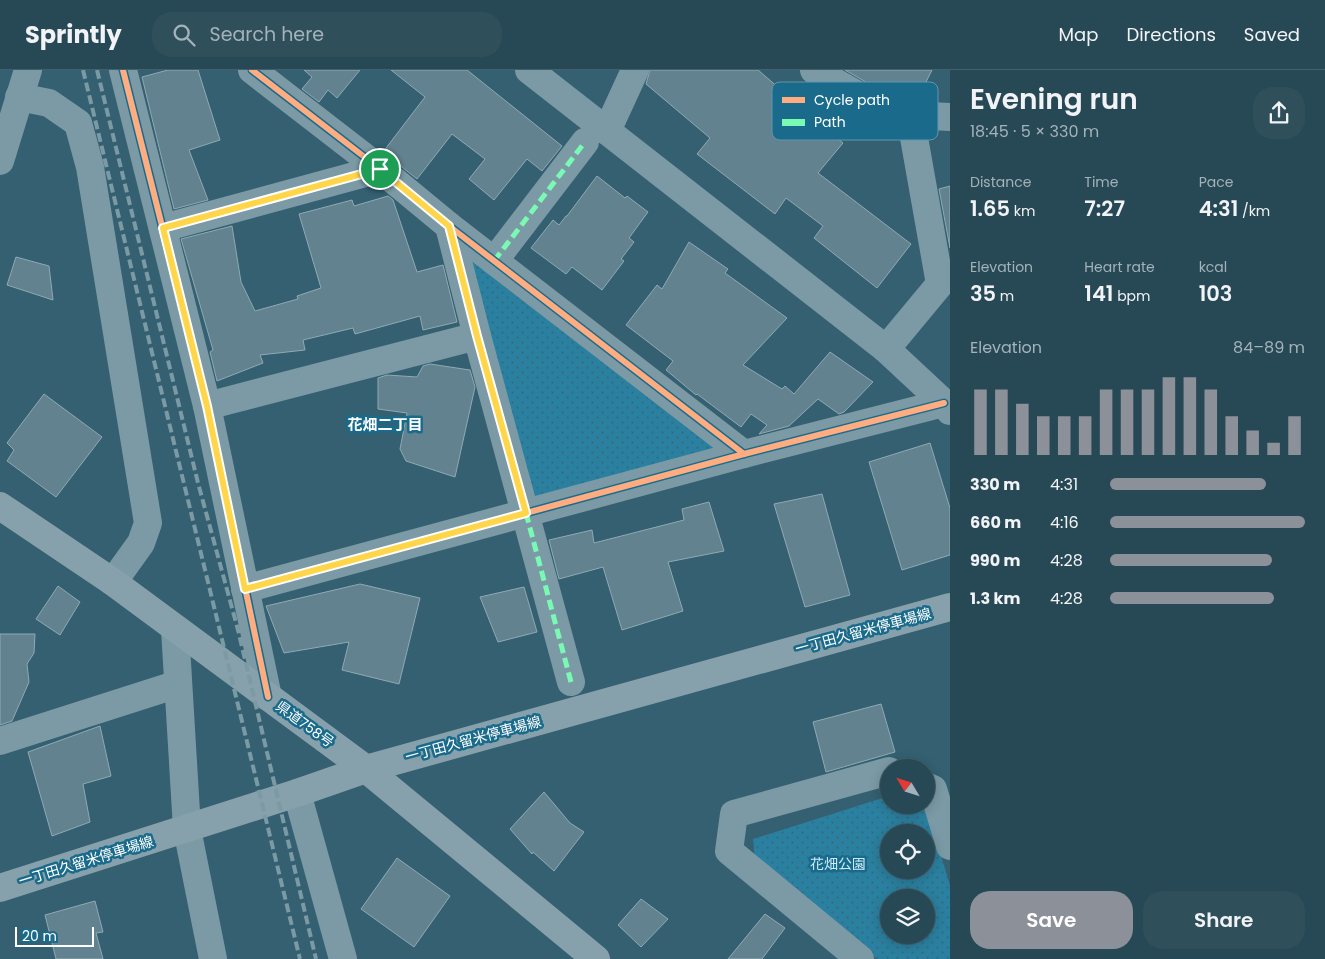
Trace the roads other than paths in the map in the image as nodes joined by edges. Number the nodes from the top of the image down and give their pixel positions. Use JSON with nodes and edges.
{"nodes":[{"id":1,"x":28,"y":70,"type":"edge"},
{"id":2,"x":123,"y":70,"type":"edge"},
{"id":3,"x":252,"y":70,"type":"edge"},
{"id":4,"x":529,"y":70,"type":"edge"},
{"id":5,"x":635,"y":70,"type":"edge"},
{"id":6,"x":814,"y":70,"type":"edge"},
{"id":7,"x":835,"y":82,"type":"edge"},
{"id":8,"x":18,"y":97,"type":"junction"},
{"id":9,"x":596,"y":136,"type":"junction"},
{"id":10,"x":915,"y":140,"type":"edge"},
{"id":11,"x":0,"y":161,"type":"edge"},
{"id":12,"x":380,"y":169,"type":"junction"},
{"id":13,"x":449,"y":226,"type":"junction"},
{"id":14,"x":163,"y":228,"type":"junction"},
{"id":15,"x":494,"y":261,"type":"junction"},
{"id":16,"x":477,"y":336,"type":"junction"},
{"id":17,"x":886,"y":349,"type":"junction"},
{"id":18,"x":207,"y":406,"type":"junction"},
{"id":19,"x":947,"y":407,"type":"edge"},
{"id":20,"x":744,"y":454,"type":"junction"},
{"id":21,"x":0,"y":506,"type":"edge"},
{"id":22,"x":526,"y":513,"type":"junction"},
{"id":23,"x":113,"y":582,"type":"junction"},
{"id":24,"x":245,"y":589,"type":"junction"},
{"id":25,"x":950,"y":607,"type":"edge"},
{"id":26,"x":175,"y":629,"type":"junction"},
{"id":27,"x":571,"y":682,"type":"dead end"},
{"id":28,"x":178,"y":684,"type":"junction"},
{"id":29,"x":268,"y":697,"type":"junction"},
{"id":30,"x":0,"y":742,"type":"edge"},
{"id":31,"x":366,"y":769,"type":"junction"},
{"id":32,"x":880,"y":773,"type":"edge"},
{"id":33,"x":297,"y":793,"type":"junction"},
{"id":34,"x":935,"y":796,"type":"edge"},
{"id":35,"x":188,"y":829,"type":"junction"},
{"id":36,"x":950,"y":846,"type":"edge"},
{"id":37,"x":0,"y":888,"type":"edge"},
{"id":38,"x":213,"y":959,"type":"edge"},
{"id":39,"x":343,"y":959,"type":"edge"},
{"id":40,"x":596,"y":959,"type":"edge"},
{"id":41,"x":860,"y":959,"type":"edge"}],
"edges":[{"from":1,"to":8,"type":"street"},
{"from":2,"to":14,"type":"street"},
{"from":3,"to":12,"type":"street"},
{"from":4,"to":9,"type":"street"},
{"from":5,"to":9,"type":"street"},
{"from":6,"to":7,"type":"street"},
{"from":8,"to":11,"type":"street"},
{"from":8,"to":23,"type":"street"},
{"from":9,"to":15,"type":"street"},
{"from":9,"to":17,"type":"street"},
{"from":10,"to":17,"type":"street"},
{"from":12,"to":13,"type":"street"},
{"from":12,"to":14,"type":"street"},
{"from":13,"to":15,"type":"street"},
{"from":13,"to":16,"type":"street"},
{"from":14,"to":18,"type":"street"},
{"from":15,"to":20,"type":"street"},
{"from":16,"to":18,"type":"street"},
{"from":16,"to":22,"type":"street"},
{"from":17,"to":19,"type":"street"},
{"from":18,"to":24,"type":"street"},
{"from":19,"to":20,"type":"street"},
{"from":20,"to":22,"type":"street"},
{"from":21,"to":23,"type":"main road","name":"県道758号"},
{"from":22,"to":24,"type":"street"},
{"from":22,"to":27,"type":"street"},
{"from":23,"to":26,"type":"main road","name":"県道758号"},
{"from":24,"to":29,"type":"street"},
{"from":25,"to":31,"type":"main road","name":"一丁田久留米停車場線"},
{"from":26,"to":28,"type":"street"},
{"from":26,"to":29,"type":"main road","name":"県道758号"},
{"from":28,"to":30,"type":"street"},
{"from":28,"to":35,"type":"street"},
{"from":29,"to":31,"type":"main road","name":"県道758号"},
{"from":31,"to":33,"type":"main road","name":"一丁田久留米停車場線"},
{"from":31,"to":40,"type":"main road","name":"県道758号"},
{"from":32,"to":41,"type":"street"},
{"from":33,"to":35,"type":"main road","name":"一丁田久留米停車場線"},
{"from":33,"to":39,"type":"street"},
{"from":34,"to":36,"type":"street"},
{"from":35,"to":37,"type":"main road","name":"一丁田久留米停車場線"},
{"from":35,"to":38,"type":"street"}]}
